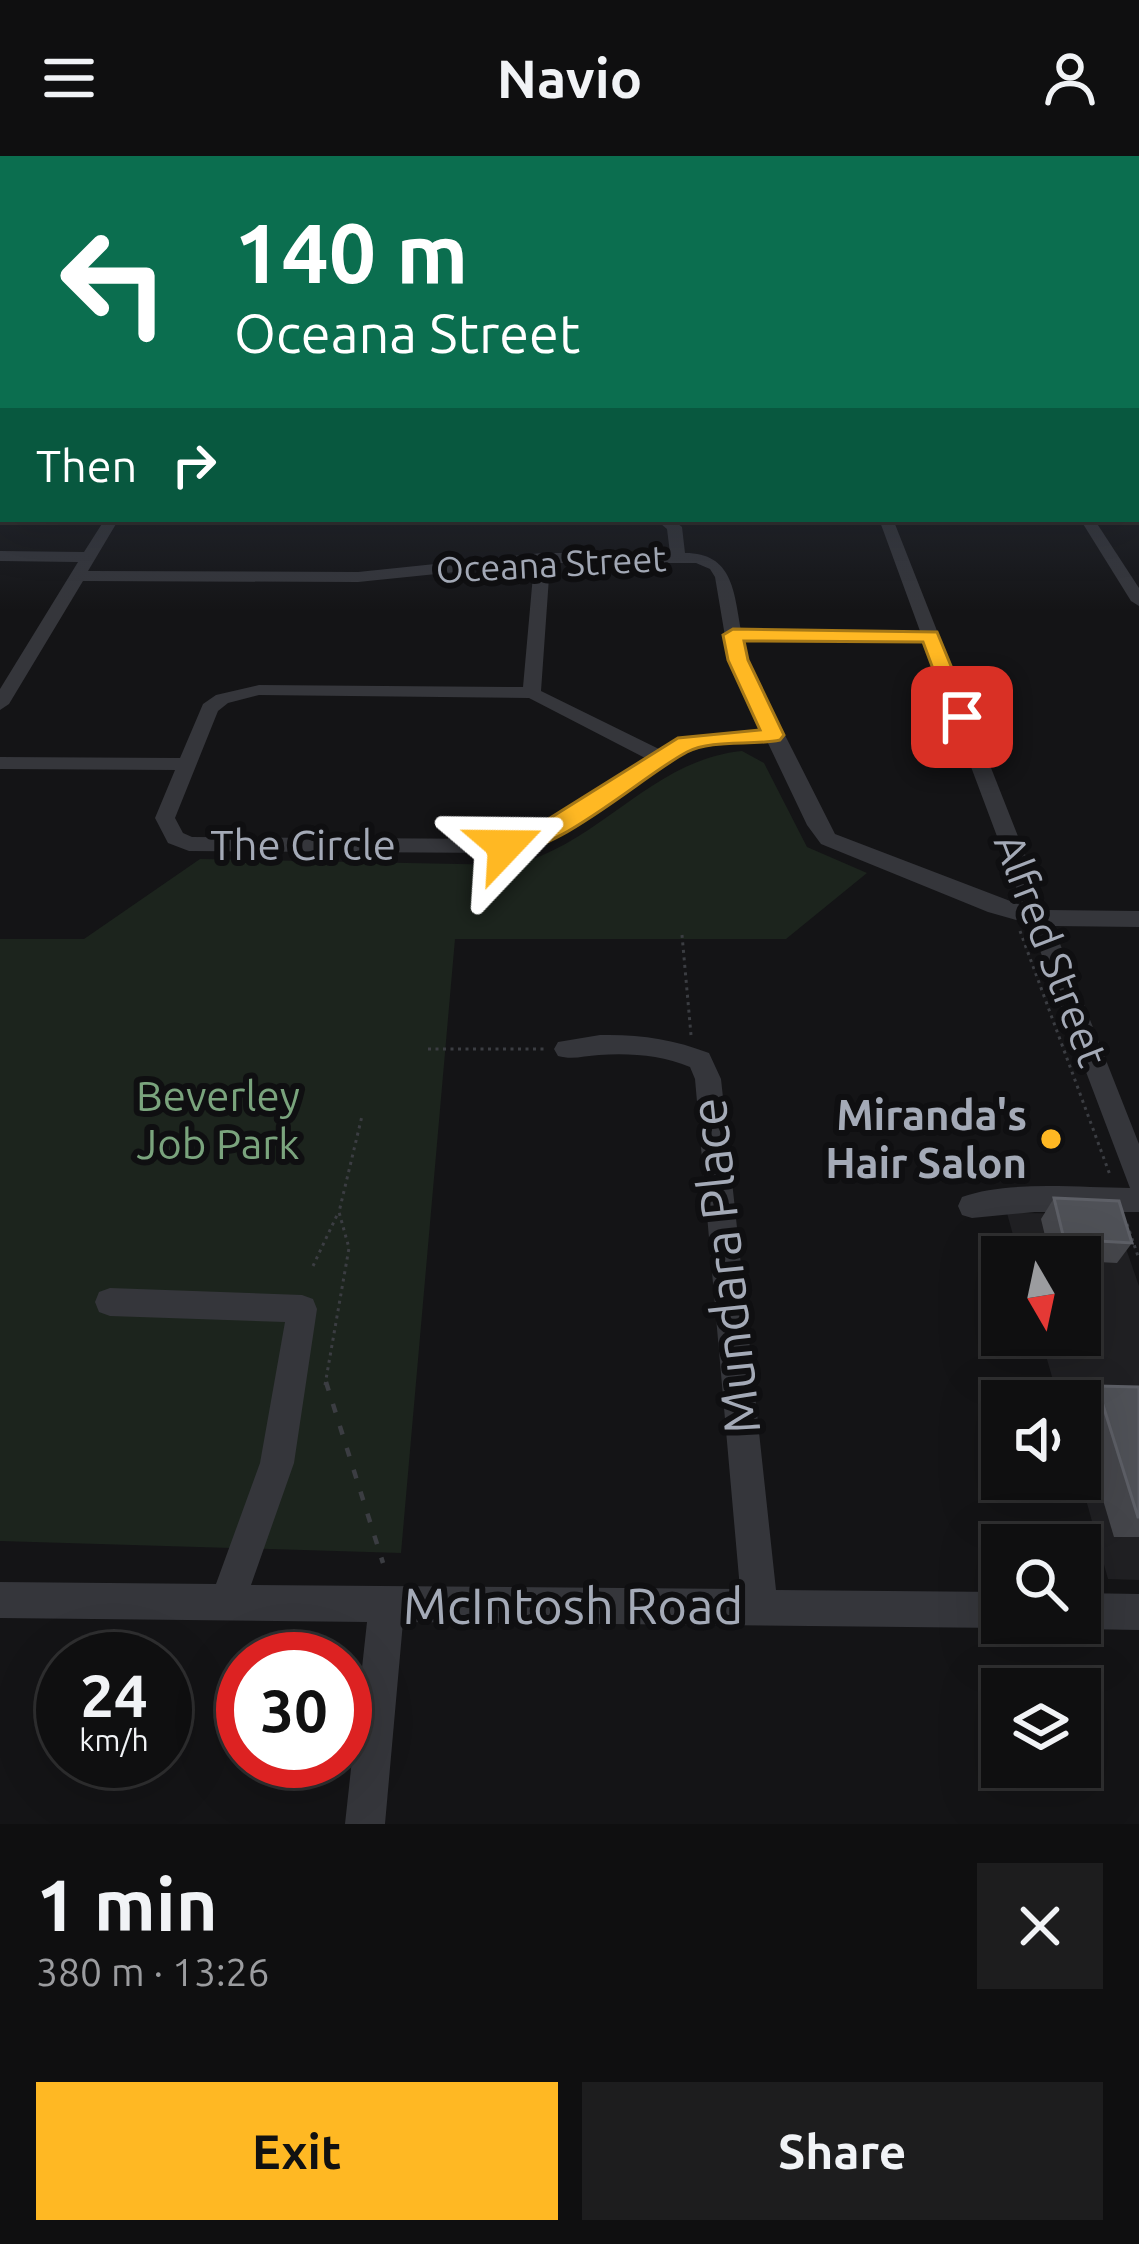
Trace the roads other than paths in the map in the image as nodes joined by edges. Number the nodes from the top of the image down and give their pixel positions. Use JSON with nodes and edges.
{"nodes":[{"id":1,"x":110,"y":522,"type":"edge"},
{"id":2,"x":667,"y":522,"type":"edge"},
{"id":3,"x":887,"y":522,"type":"edge"},
{"id":4,"x":1089,"y":522,"type":"edge"},
{"id":5,"x":0,"y":556,"type":"edge"},
{"id":6,"x":89,"y":556,"type":"junction"},
{"id":7,"x":678,"y":556,"type":"junction"},
{"id":8,"x":542,"y":558,"type":"junction"},
{"id":9,"x":76,"y":576,"type":"junction"},
{"id":10,"x":1139,"y":601,"type":"edge"},
{"id":11,"x":733,"y":635,"type":"junction"},
{"id":12,"x":931,"y":636,"type":"junction"},
{"id":13,"x":532,"y":693,"type":"junction"},
{"id":14,"x":0,"y":704,"type":"edge"},
{"id":15,"x":773,"y":735,"type":"junction"},
{"id":16,"x":661,"y":758,"type":"junction"},
{"id":17,"x":0,"y":763,"type":"edge"},
{"id":18,"x":185,"y":764,"type":"junction"},
{"id":19,"x":1139,"y":919,"type":"edge"},
{"id":20,"x":1029,"y":924,"type":"junction"},
{"id":21,"x":567,"y":1049,"type":"road end"},
{"id":22,"x":1139,"y":1179,"type":"edge"},
{"id":23,"x":1139,"y":1200,"type":"edge"},
{"id":24,"x":972,"y":1206,"type":"dead end"},
{"id":25,"x":110,"y":1302,"type":"dead end"},
{"id":26,"x":0,"y":1600,"type":"edge"},
{"id":27,"x":227,"y":1604,"type":"junction"},
{"id":28,"x":387,"y":1605,"type":"junction"},
{"id":29,"x":760,"y":1608,"type":"junction"},
{"id":30,"x":981,"y":1610,"type":"edge"},
{"id":31,"x":1101,"y":1611,"type":"edge"},
{"id":32,"x":1139,"y":1612,"type":"edge"},
{"id":33,"x":365,"y":1824,"type":"edge"}],
"edges":[{"from":1,"to":6,"type":"street"},
{"from":2,"to":7,"type":"street"},
{"from":3,"to":12,"type":"street","name":"Alfred Street"},
{"from":4,"to":10,"type":"street"},
{"from":5,"to":6,"type":"street"},
{"from":6,"to":9,"type":"street"},
{"from":7,"to":8,"type":"street","name":"Oceana Street"},
{"from":7,"to":11,"type":"street","name":"Oceana Street"},
{"from":8,"to":9,"type":"street","name":"Oceana Street"},
{"from":8,"to":13,"type":"street"},
{"from":9,"to":14,"type":"street"},
{"from":11,"to":12,"type":"street"},
{"from":11,"to":15,"type":"street","name":"Oceana Street"},
{"from":12,"to":20,"type":"street","name":"Alfred Street"},
{"from":13,"to":16,"type":"street","name":"The Circle"},
{"from":13,"to":18,"type":"street","name":"The Circle"},
{"from":15,"to":16,"type":"street","name":"The Circle"},
{"from":15,"to":20,"type":"street","name":"Oceana Street"},
{"from":16,"to":18,"type":"street","name":"The Circle"},
{"from":17,"to":18,"type":"street"},
{"from":19,"to":20,"type":"street","name":"Oceana Street"},
{"from":20,"to":22,"type":"street","name":"Alfred Street"},
{"from":21,"to":29,"type":"street","name":"Mundara Place"},
{"from":23,"to":24,"type":"street"},
{"from":25,"to":27,"type":"street"},
{"from":26,"to":27,"type":"street","name":"McIntosh Road"},
{"from":27,"to":28,"type":"street","name":"McIntosh Road"},
{"from":28,"to":29,"type":"street","name":"McIntosh Road"},
{"from":28,"to":33,"type":"street"},
{"from":29,"to":30,"type":"street","name":"McIntosh Road"},
{"from":31,"to":32,"type":"street"}]}
